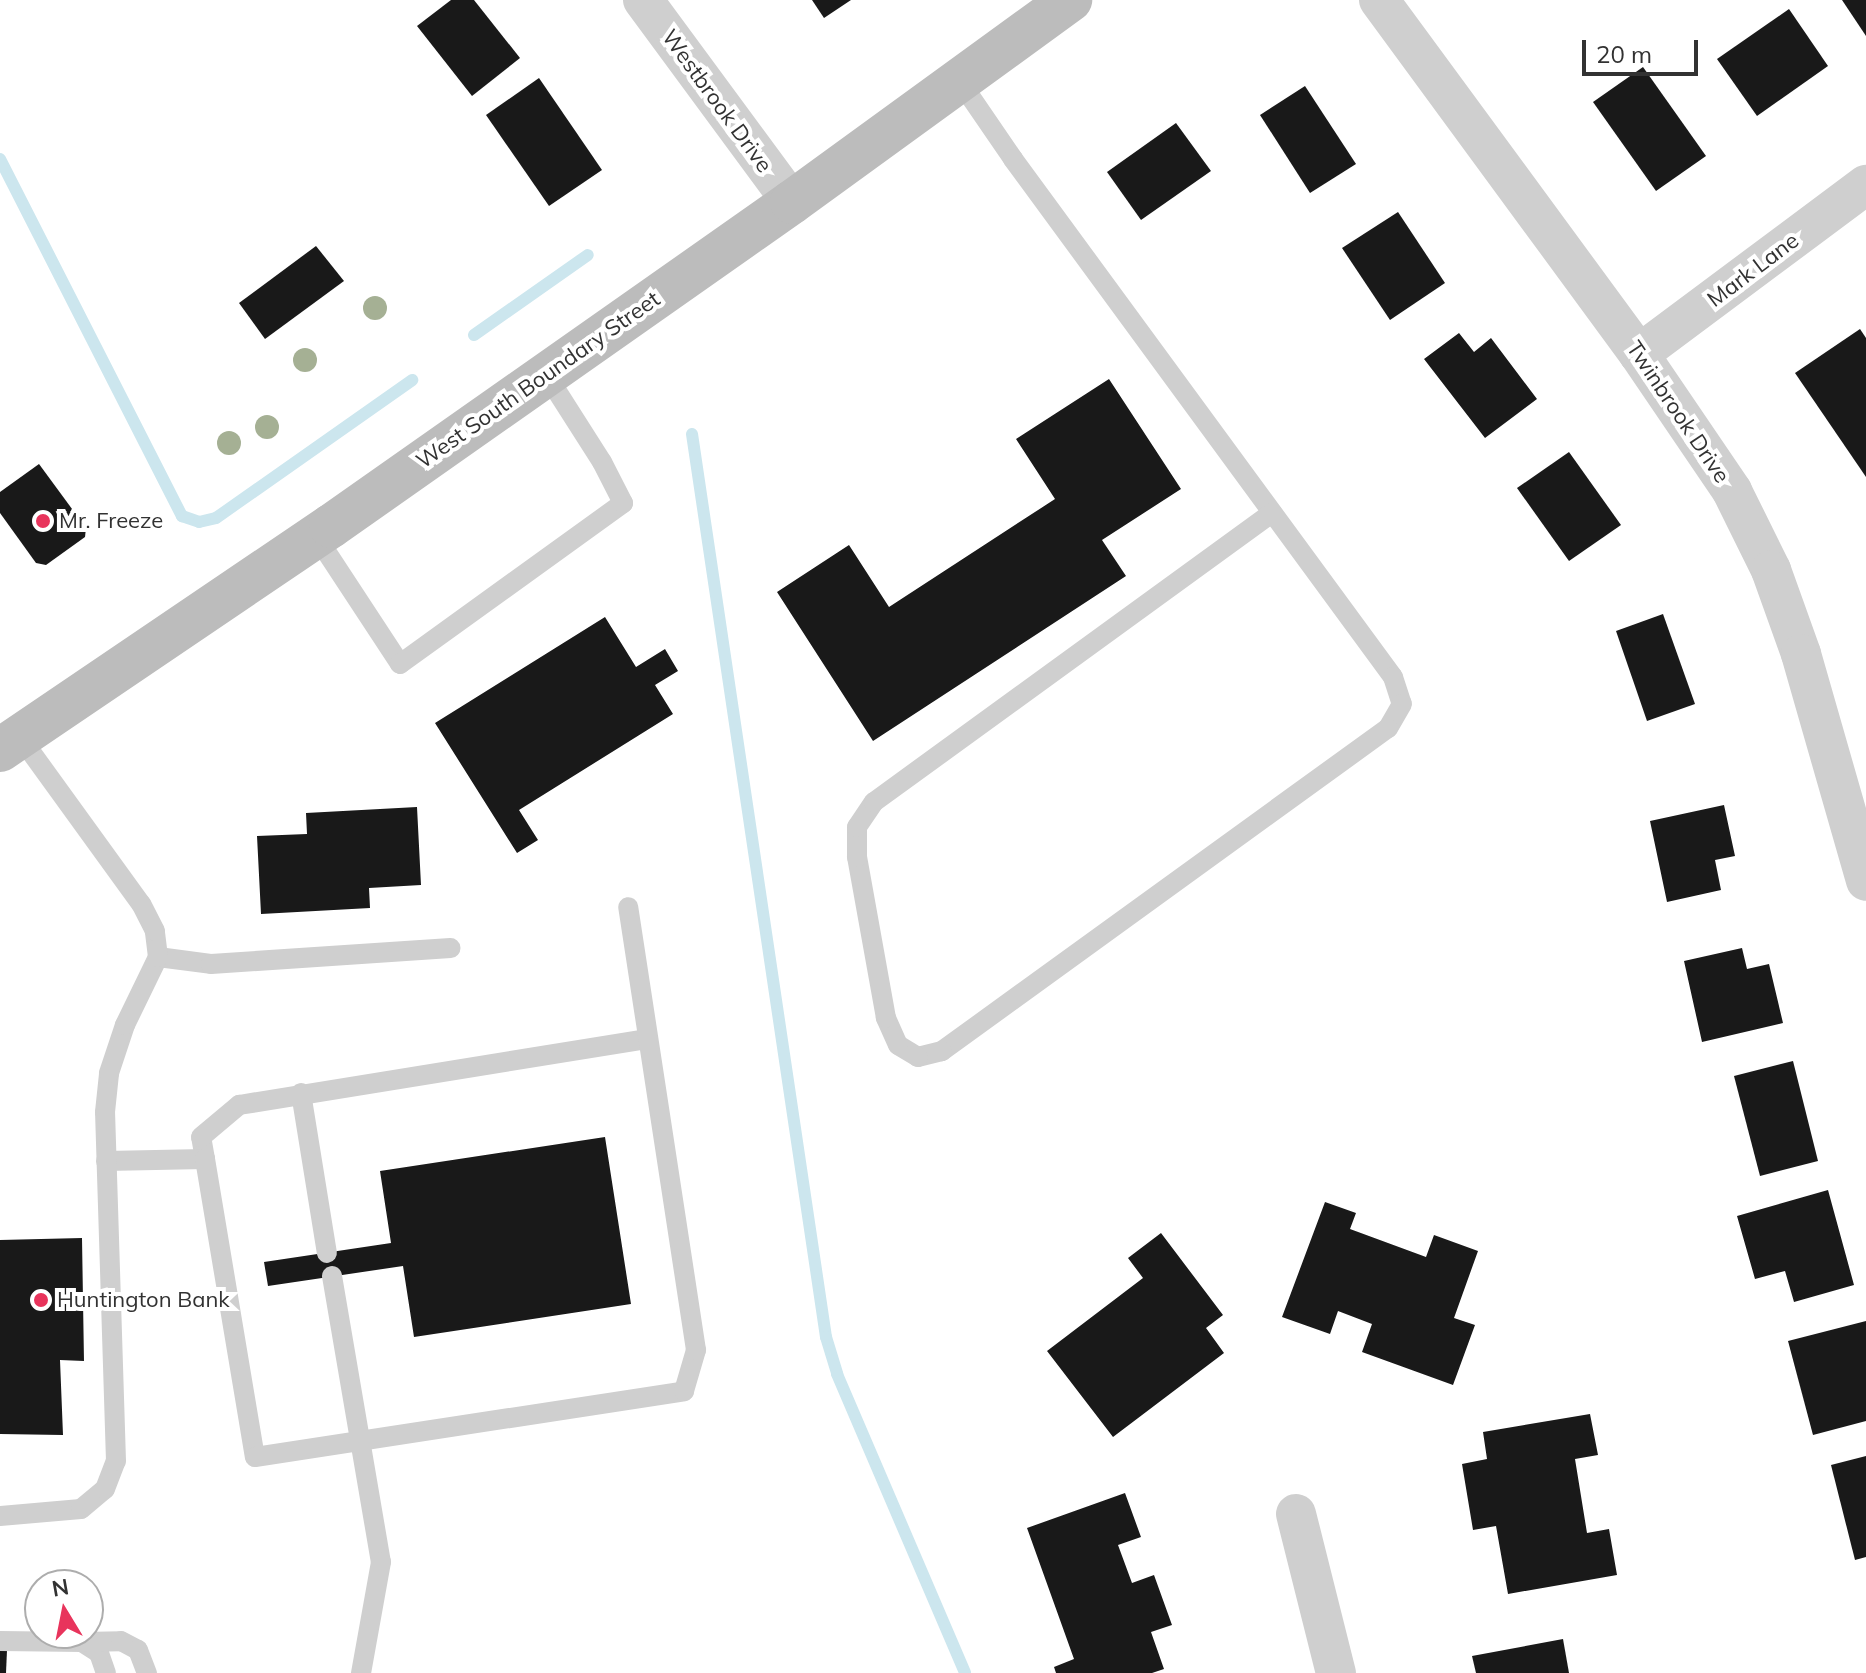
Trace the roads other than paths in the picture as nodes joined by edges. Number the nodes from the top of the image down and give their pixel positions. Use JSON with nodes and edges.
{"nodes":[{"id":1,"x":643,"y":0,"type":"edge"},
{"id":2,"x":1070,"y":0,"type":"edge"},
{"id":3,"x":1379,"y":0,"type":"edge"},
{"id":4,"x":959,"y":80,"type":"junction"},
{"id":5,"x":1866,"y":185,"type":"edge"},
{"id":6,"x":792,"y":202,"type":"junction"},
{"id":7,"x":1639,"y":354,"type":"junction"},
{"id":8,"x":546,"y":374,"type":"junction"},
{"id":9,"x":1272,"y":513,"type":"junction"},
{"id":10,"x":316,"y":536,"type":"junction"},
{"id":11,"x":10,"y":744,"type":"edge"},
{"id":12,"x":1866,"y":881,"type":"edge"},
{"id":13,"x":628,"y":907,"type":"dead end"},
{"id":14,"x":450,"y":948,"type":"dead end"},
{"id":15,"x":158,"y":957,"type":"junction"},
{"id":16,"x":648,"y":1039,"type":"junction"},
{"id":17,"x":301,"y":1093,"type":"junction"},
{"id":18,"x":205,"y":1159,"type":"junction"},
{"id":19,"x":106,"y":1161,"type":"junction"},
{"id":20,"x":327,"y":1253,"type":"dead end"},
{"id":21,"x":332,"y":1276,"type":"dead end"},
{"id":22,"x":358,"y":1442,"type":"junction"},
{"id":23,"x":1296,"y":1514,"type":"dead end"},
{"id":24,"x":0,"y":1516,"type":"edge"},
{"id":25,"x":0,"y":1641,"type":"edge"},
{"id":26,"x":24,"y":1641,"type":"edge"},
{"id":27,"x":104,"y":1641,"type":"edge"},
{"id":28,"x":93,"y":1649,"type":"edge"},
{"id":29,"x":106,"y":1673,"type":"edge"},
{"id":30,"x":147,"y":1673,"type":"edge"},
{"id":31,"x":361,"y":1673,"type":"edge"},
{"id":32,"x":1336,"y":1673,"type":"edge"}],
"edges":[{"from":1,"to":6,"type":"street","name":"Westbrook Drive"},
{"from":2,"to":4,"type":"street","name":"West South Boundary Street"},
{"from":3,"to":7,"type":"street","name":"Twinbrook Drive"},
{"from":4,"to":6,"type":"street","name":"West South Boundary Street"},
{"from":4,"to":9,"type":"lane"},
{"from":5,"to":7,"type":"street","name":"Mark Lane"},
{"from":6,"to":8,"type":"street","name":"West South Boundary Street"},
{"from":7,"to":12,"type":"street","name":"Twinbrook Drive"},
{"from":8,"to":10,"type":"street","name":"West South Boundary Street"},
{"from":8,"to":10,"type":"lane"},
{"from":9,"to":9,"type":"lane"},
{"from":10,"to":11,"type":"street","name":"West South Boundary Street"},
{"from":11,"to":15,"type":"lane"},
{"from":13,"to":16,"type":"lane"},
{"from":14,"to":15,"type":"lane"},
{"from":15,"to":19,"type":"lane"},
{"from":16,"to":17,"type":"lane"},
{"from":16,"to":22,"type":"lane"},
{"from":17,"to":18,"type":"lane"},
{"from":17,"to":20,"type":"lane"},
{"from":18,"to":19,"type":"lane"},
{"from":18,"to":22,"type":"lane"},
{"from":19,"to":24,"type":"lane"},
{"from":21,"to":22,"type":"lane"},
{"from":22,"to":31,"type":"lane"},
{"from":23,"to":32,"type":"street"},
{"from":25,"to":26,"type":"lane"},
{"from":27,"to":30,"type":"lane"},
{"from":28,"to":29,"type":"lane"}]}
